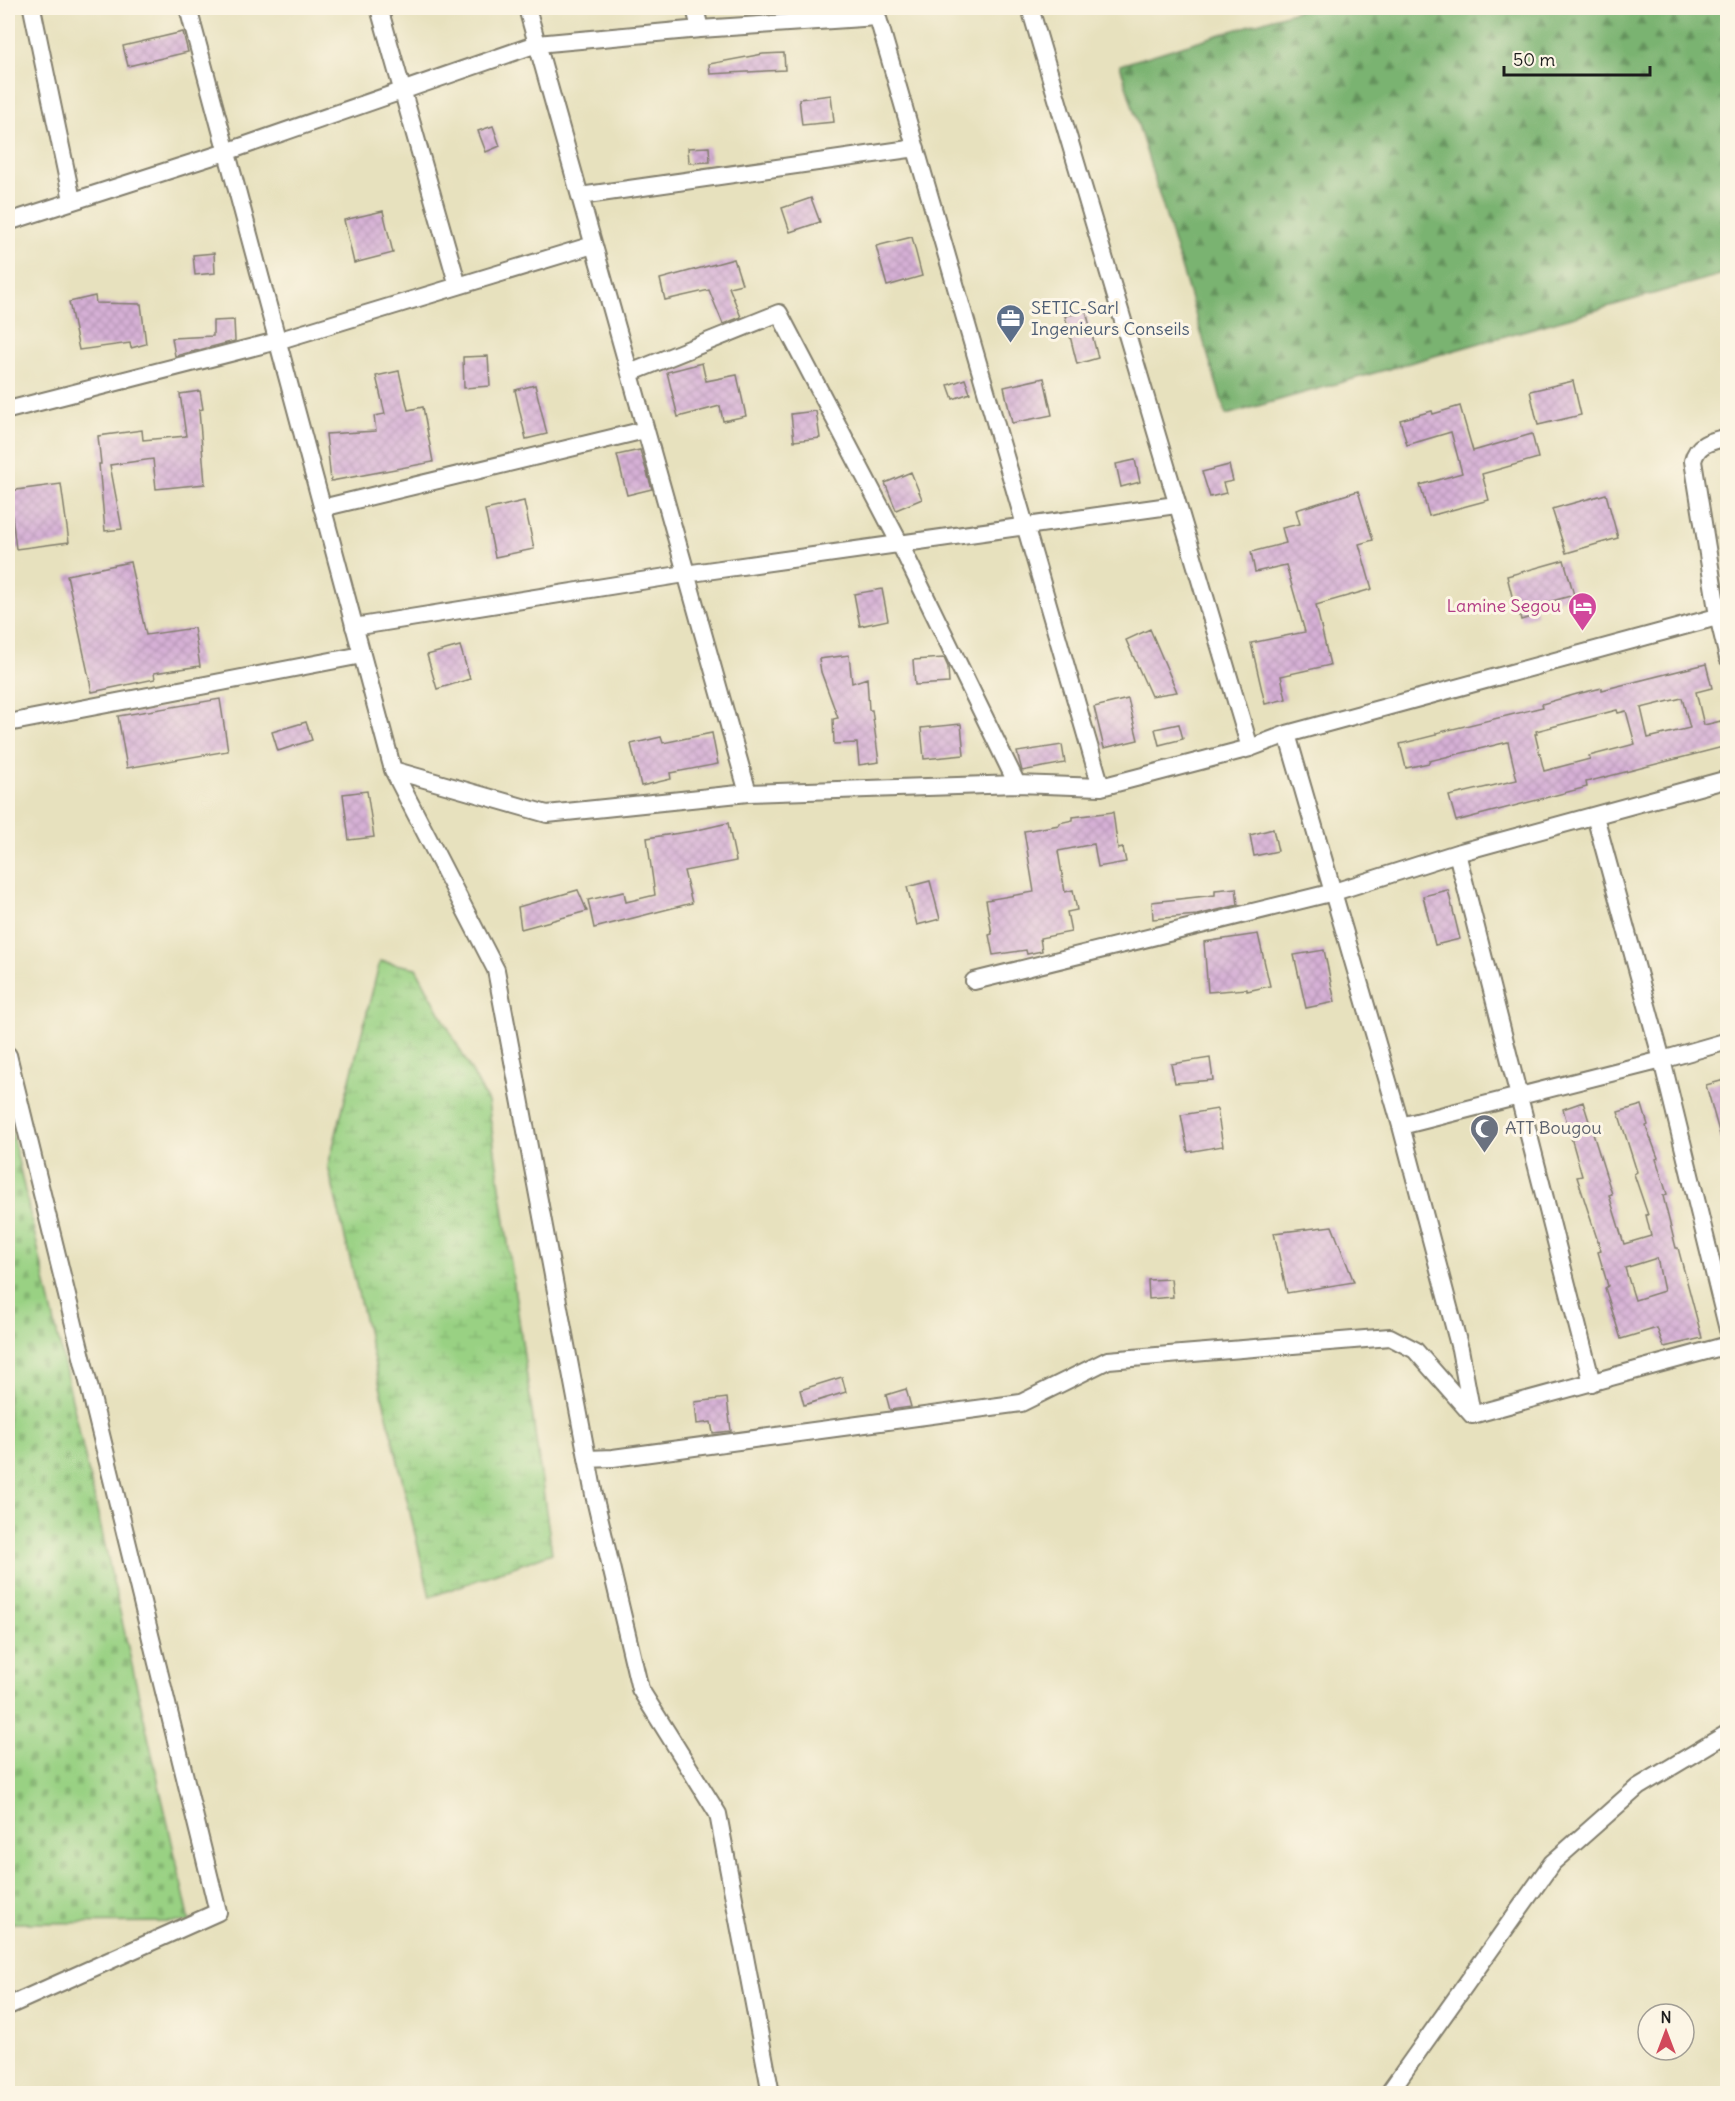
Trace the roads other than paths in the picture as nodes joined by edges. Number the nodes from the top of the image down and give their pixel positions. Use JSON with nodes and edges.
{"nodes":[{"id":1,"x":32,"y":8,"type":"edge"},
{"id":2,"x":188,"y":8,"type":"edge"},
{"id":3,"x":379,"y":8,"type":"edge"},
{"id":4,"x":527,"y":8,"type":"edge"},
{"id":5,"x":695,"y":8,"type":"edge"},
{"id":6,"x":1030,"y":8,"type":"edge"},
{"id":7,"x":876,"y":12,"type":"edge"},
{"id":8,"x":700,"y":29,"type":"junction"},
{"id":9,"x":537,"y":44,"type":"junction"},
{"id":10,"x":402,"y":91,"type":"junction"},
{"id":11,"x":916,"y":148,"type":"junction"},
{"id":12,"x":226,"y":152,"type":"junction"},
{"id":13,"x":580,"y":196,"type":"junction"},
{"id":14,"x":72,"y":200,"type":"junction"},
{"id":15,"x":8,"y":222,"type":"edge"},
{"id":16,"x":593,"y":244,"type":"junction"},
{"id":17,"x":458,"y":286,"type":"junction"},
{"id":18,"x":277,"y":341,"type":"junction"},
{"id":19,"x":630,"y":373,"type":"junction"},
{"id":20,"x":8,"y":411,"type":"edge"},
{"id":21,"x":645,"y":430,"type":"junction"},
{"id":22,"x":1728,"y":437,"type":"edge"},
{"id":23,"x":1176,"y":505,"type":"junction"},
{"id":24,"x":322,"y":508,"type":"junction"},
{"id":25,"x":1026,"y":526,"type":"junction"},
{"id":26,"x":900,"y":544,"type":"junction"},
{"id":27,"x":685,"y":574,"type":"junction"},
{"id":28,"x":1723,"y":615,"type":"edge"},
{"id":29,"x":354,"y":627,"type":"junction"},
{"id":30,"x":362,"y":654,"type":"junction"},
{"id":31,"x":1728,"y":658,"type":"edge"},
{"id":32,"x":8,"y":723,"type":"edge"},
{"id":33,"x":1287,"y":734,"type":"junction"},
{"id":34,"x":1250,"y":748,"type":"junction"},
{"id":35,"x":393,"y":770,"type":"junction"},
{"id":36,"x":1728,"y":779,"type":"edge"},
{"id":37,"x":1017,"y":784,"type":"junction"},
{"id":38,"x":1101,"y":787,"type":"junction"},
{"id":39,"x":748,"y":793,"type":"junction"},
{"id":40,"x":1595,"y":816,"type":"junction"},
{"id":41,"x":1457,"y":853,"type":"junction"},
{"id":42,"x":1334,"y":892,"type":"junction"},
{"id":43,"x":974,"y":981,"type":"dead end"},
{"id":44,"x":1728,"y":1041,"type":"edge"},
{"id":45,"x":8,"y":1055,"type":"edge"},
{"id":46,"x":1662,"y":1060,"type":"junction"},
{"id":47,"x":1517,"y":1097,"type":"junction"},
{"id":48,"x":1401,"y":1126,"type":"junction"},
{"id":49,"x":1728,"y":1330,"type":"edge"},
{"id":50,"x":1728,"y":1345,"type":"edge"},
{"id":51,"x":1592,"y":1383,"type":"junction"},
{"id":52,"x":1472,"y":1415,"type":"junction"},
{"id":53,"x":587,"y":1459,"type":"junction"},
{"id":54,"x":1728,"y":1733,"type":"edge"},
{"id":55,"x":8,"y":2006,"type":"edge"},
{"id":56,"x":771,"y":2094,"type":"edge"},
{"id":57,"x":1388,"y":2094,"type":"edge"}],
"edges":[{"from":1,"to":14,"type":"street"},
{"from":2,"to":12,"type":"street"},
{"from":3,"to":10,"type":"street"},
{"from":4,"to":9,"type":"street"},
{"from":5,"to":8,"type":"street"},
{"from":6,"to":23,"type":"street"},
{"from":7,"to":8,"type":"street"},
{"from":7,"to":11,"type":"street"},
{"from":8,"to":9,"type":"street"},
{"from":9,"to":10,"type":"street"},
{"from":9,"to":13,"type":"street"},
{"from":10,"to":12,"type":"street"},
{"from":10,"to":17,"type":"street"},
{"from":11,"to":13,"type":"street"},
{"from":11,"to":25,"type":"street"},
{"from":12,"to":14,"type":"street"},
{"from":12,"to":18,"type":"street"},
{"from":13,"to":16,"type":"street"},
{"from":14,"to":15,"type":"street"},
{"from":16,"to":17,"type":"street"},
{"from":16,"to":19,"type":"street"},
{"from":17,"to":18,"type":"street"},
{"from":18,"to":20,"type":"street"},
{"from":18,"to":24,"type":"street"},
{"from":19,"to":21,"type":"street"},
{"from":19,"to":26,"type":"street"},
{"from":21,"to":24,"type":"street"},
{"from":21,"to":27,"type":"street"},
{"from":22,"to":28,"type":"street"},
{"from":23,"to":25,"type":"street"},
{"from":23,"to":34,"type":"street"},
{"from":24,"to":29,"type":"street"},
{"from":25,"to":26,"type":"street"},
{"from":25,"to":38,"type":"street"},
{"from":26,"to":27,"type":"street"},
{"from":26,"to":37,"type":"street"},
{"from":27,"to":29,"type":"street"},
{"from":27,"to":39,"type":"street"},
{"from":28,"to":31,"type":"street"},
{"from":28,"to":33,"type":"street"},
{"from":29,"to":30,"type":"street"},
{"from":30,"to":32,"type":"street"},
{"from":30,"to":35,"type":"street"},
{"from":33,"to":34,"type":"street"},
{"from":33,"to":42,"type":"street"},
{"from":34,"to":38,"type":"street"},
{"from":35,"to":39,"type":"street"},
{"from":35,"to":53,"type":"street"},
{"from":36,"to":40,"type":"street"},
{"from":37,"to":38,"type":"street"},
{"from":37,"to":39,"type":"street"},
{"from":40,"to":41,"type":"street"},
{"from":40,"to":46,"type":"street"},
{"from":41,"to":42,"type":"street"},
{"from":41,"to":47,"type":"street"},
{"from":42,"to":43,"type":"street"},
{"from":42,"to":48,"type":"street"},
{"from":44,"to":46,"type":"street"},
{"from":45,"to":55,"type":"street"},
{"from":46,"to":47,"type":"street"},
{"from":46,"to":49,"type":"street"},
{"from":47,"to":48,"type":"street"},
{"from":47,"to":51,"type":"street"},
{"from":48,"to":52,"type":"street"},
{"from":50,"to":51,"type":"street"},
{"from":51,"to":52,"type":"street"},
{"from":52,"to":53,"type":"street"},
{"from":53,"to":56,"type":"street"},
{"from":54,"to":57,"type":"street"}]}
